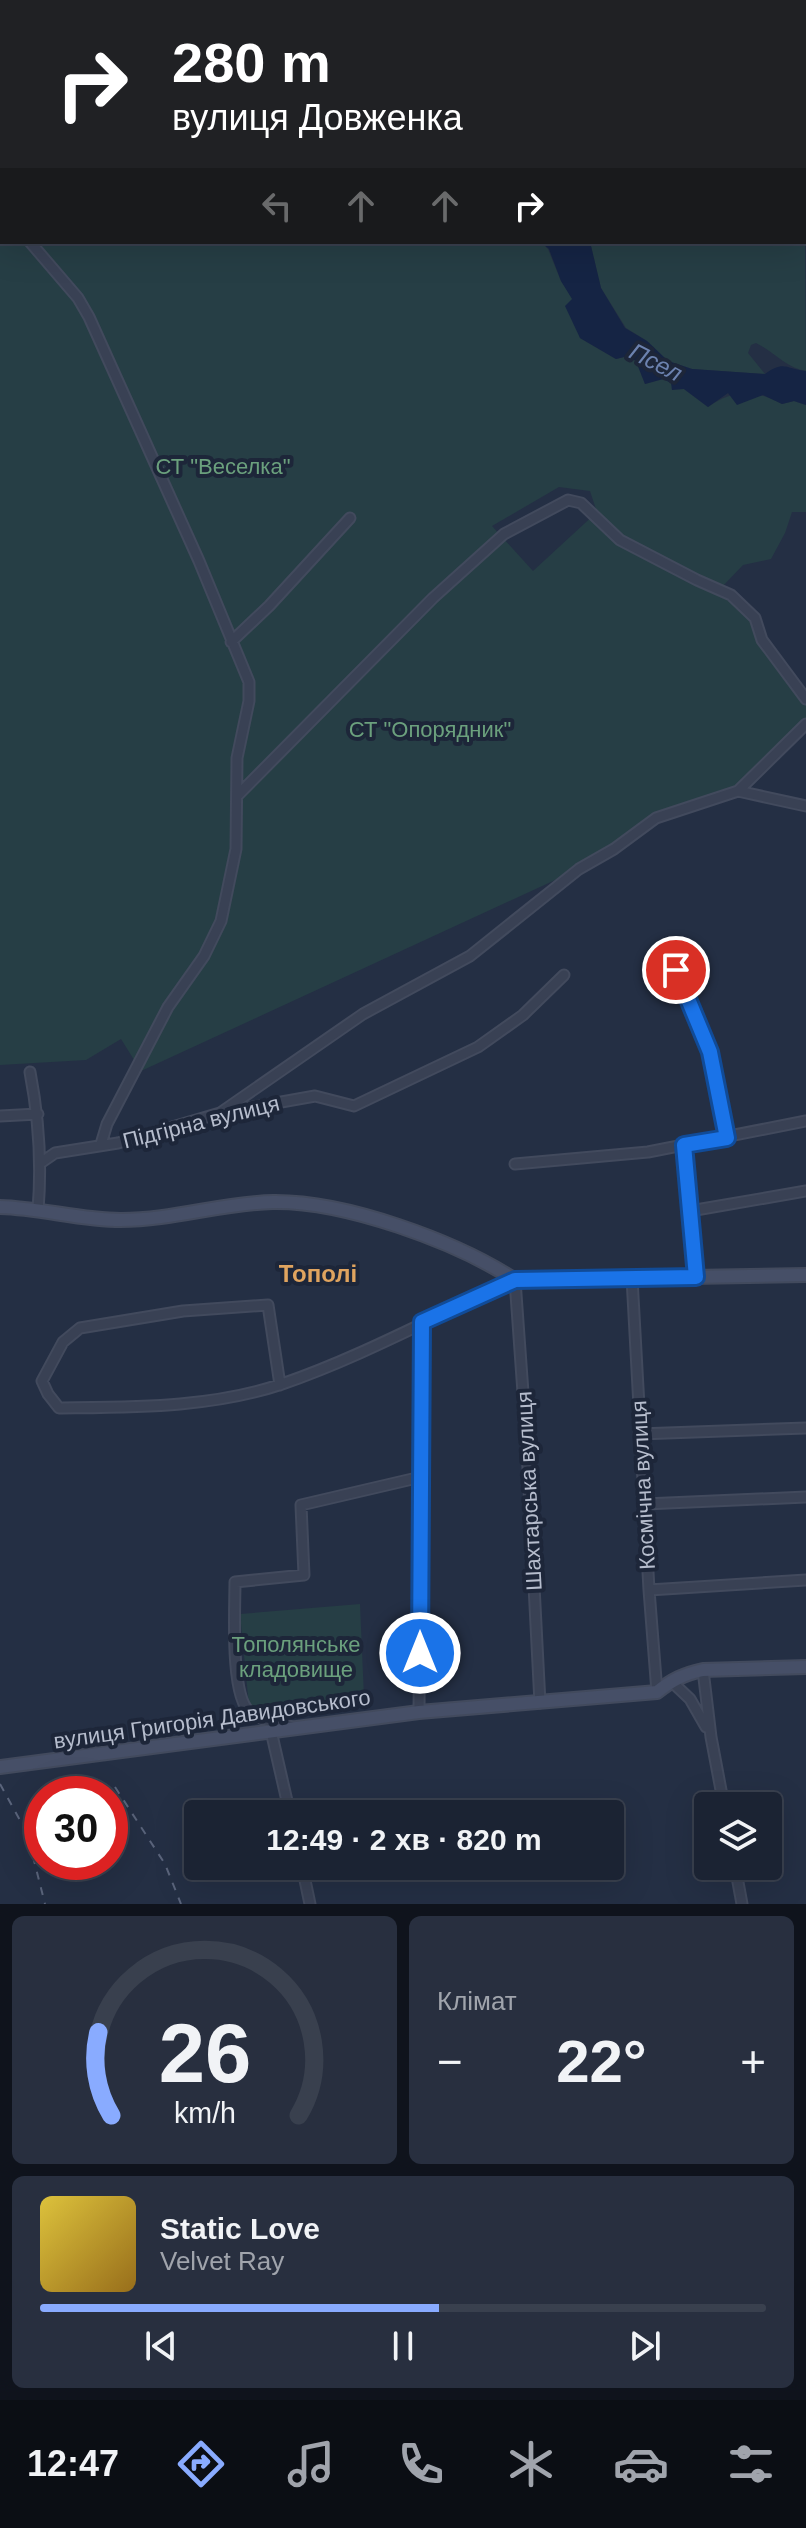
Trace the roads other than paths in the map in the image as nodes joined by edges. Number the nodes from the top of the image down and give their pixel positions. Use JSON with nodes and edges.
{"nodes":[{"id":1,"x":32,"y":244,"type":"edge"},
{"id":2,"x":350,"y":518,"type":"dead end"},
{"id":3,"x":231,"y":642,"type":"junction"},
{"id":4,"x":806,"y":699,"type":"edge"},
{"id":5,"x":806,"y":724,"type":"edge"},
{"id":6,"x":738,"y":791,"type":"junction"},
{"id":7,"x":238,"y":795,"type":"junction"},
{"id":8,"x":806,"y":806,"type":"edge"},
{"id":9,"x":676,"y":970,"type":"dead end"},
{"id":10,"x":564,"y":975,"type":"dead end"},
{"id":11,"x":30,"y":1072,"type":"dead end"},
{"id":12,"x":220,"y":1113,"type":"junction"},
{"id":13,"x":38,"y":1114,"type":"junction"},
{"id":14,"x":0,"y":1116,"type":"edge"},
{"id":15,"x":806,"y":1121,"type":"edge"},
{"id":16,"x":727,"y":1138,"type":"junction"},
{"id":17,"x":101,"y":1144,"type":"junction"},
{"id":18,"x":684,"y":1145,"type":"junction"},
{"id":19,"x":42,"y":1162,"type":"junction"},
{"id":20,"x":515,"y":1164,"type":"dead end"},
{"id":21,"x":806,"y":1191,"type":"edge"},
{"id":22,"x":0,"y":1207,"type":"edge"},
{"id":23,"x":38,"y":1210,"type":"junction"},
{"id":24,"x":690,"y":1211,"type":"junction"},
{"id":25,"x":806,"y":1275,"type":"edge"},
{"id":26,"x":696,"y":1277,"type":"junction"},
{"id":27,"x":632,"y":1278,"type":"junction"},
{"id":28,"x":515,"y":1280,"type":"junction"},
{"id":29,"x":422,"y":1322,"type":"junction"},
{"id":30,"x":280,"y":1385,"type":"junction"},
{"id":31,"x":806,"y":1428,"type":"edge"},
{"id":32,"x":639,"y":1434,"type":"junction"},
{"id":33,"x":421,"y":1477,"type":"junction"},
{"id":34,"x":806,"y":1497,"type":"edge"},
{"id":35,"x":645,"y":1504,"type":"junction"},
{"id":36,"x":806,"y":1580,"type":"edge"},
{"id":37,"x":649,"y":1590,"type":"junction"},
{"id":38,"x":806,"y":1667,"type":"edge"},
{"id":39,"x":703,"y":1670,"type":"junction"},
{"id":40,"x":671,"y":1681,"type":"junction"},
{"id":41,"x":657,"y":1692,"type":"junction"},
{"id":42,"x":540,"y":1703,"type":"junction"},
{"id":43,"x":419,"y":1712,"type":"junction"},
{"id":44,"x":294,"y":1728,"type":"junction"},
{"id":45,"x":271,"y":1731,"type":"junction"},
{"id":46,"x":711,"y":1737,"type":"junction"},
{"id":47,"x":0,"y":1767,"type":"edge"},
{"id":48,"x":721,"y":1792,"type":"edge"},
{"id":49,"x":287,"y":1800,"type":"edge"},
{"id":50,"x":305,"y":1880,"type":"edge"},
{"id":51,"x":738,"y":1880,"type":"edge"},
{"id":52,"x":310,"y":1904,"type":"edge"},
{"id":53,"x":742,"y":1904,"type":"edge"}],
"edges":[{"from":1,"to":3,"type":"street"},
{"from":2,"to":3,"type":"street"},
{"from":3,"to":7,"type":"street"},
{"from":4,"to":7,"type":"street"},
{"from":5,"to":6,"type":"street"},
{"from":6,"to":8,"type":"street"},
{"from":6,"to":12,"type":"street"},
{"from":7,"to":17,"type":"street"},
{"from":9,"to":16,"type":"street"},
{"from":10,"to":12,"type":"street","name":"Підгірна вулиця"},
{"from":11,"to":13,"type":"street"},
{"from":12,"to":17,"type":"street","name":"Підгірна вулиця"},
{"from":13,"to":14,"type":"street"},
{"from":13,"to":19,"type":"street"},
{"from":15,"to":16,"type":"street"},
{"from":16,"to":18,"type":"street"},
{"from":17,"to":19,"type":"street","name":"Підгірна вулиця"},
{"from":18,"to":20,"type":"street"},
{"from":18,"to":24,"type":"street"},
{"from":19,"to":23,"type":"street"},
{"from":21,"to":24,"type":"street"},
{"from":22,"to":23,"type":"street"},
{"from":23,"to":28,"type":"street"},
{"from":24,"to":26,"type":"street"},
{"from":25,"to":26,"type":"street"},
{"from":26,"to":27,"type":"street"},
{"from":27,"to":28,"type":"street"},
{"from":27,"to":32,"type":"street","name":"Космічна вулиця"},
{"from":28,"to":29,"type":"street"},
{"from":28,"to":42,"type":"street","name":"Шахтарська вулиця"},
{"from":29,"to":30,"type":"street"},
{"from":29,"to":33,"type":"street"},
{"from":30,"to":30,"type":"street"},
{"from":31,"to":32,"type":"street"},
{"from":32,"to":35,"type":"street","name":"Космічна вулиця"},
{"from":33,"to":43,"type":"street"},
{"from":33,"to":44,"type":"street"},
{"from":34,"to":35,"type":"street"},
{"from":35,"to":37,"type":"street","name":"Космічна вулиця"},
{"from":36,"to":37,"type":"street"},
{"from":37,"to":41,"type":"street","name":"Космічна вулиця"},
{"from":38,"to":39,"type":"street"},
{"from":39,"to":40,"type":"street"},
{"from":39,"to":46,"type":"street"},
{"from":40,"to":41,"type":"street"},
{"from":40,"to":46,"type":"street"},
{"from":41,"to":42,"type":"street","name":"вулиця Григорія Давидовського"},
{"from":42,"to":43,"type":"street","name":"вулиця Григорія Давидовського"},
{"from":43,"to":44,"type":"street","name":"вулиця Григорія Давидовського"},
{"from":44,"to":45,"type":"street","name":"вулиця Григорія Давидовського"},
{"from":45,"to":47,"type":"street","name":"вулиця Григорія Давидовського"},
{"from":45,"to":49,"type":"street"},
{"from":46,"to":48,"type":"street"},
{"from":50,"to":52,"type":"street"},
{"from":51,"to":53,"type":"street"}]}
